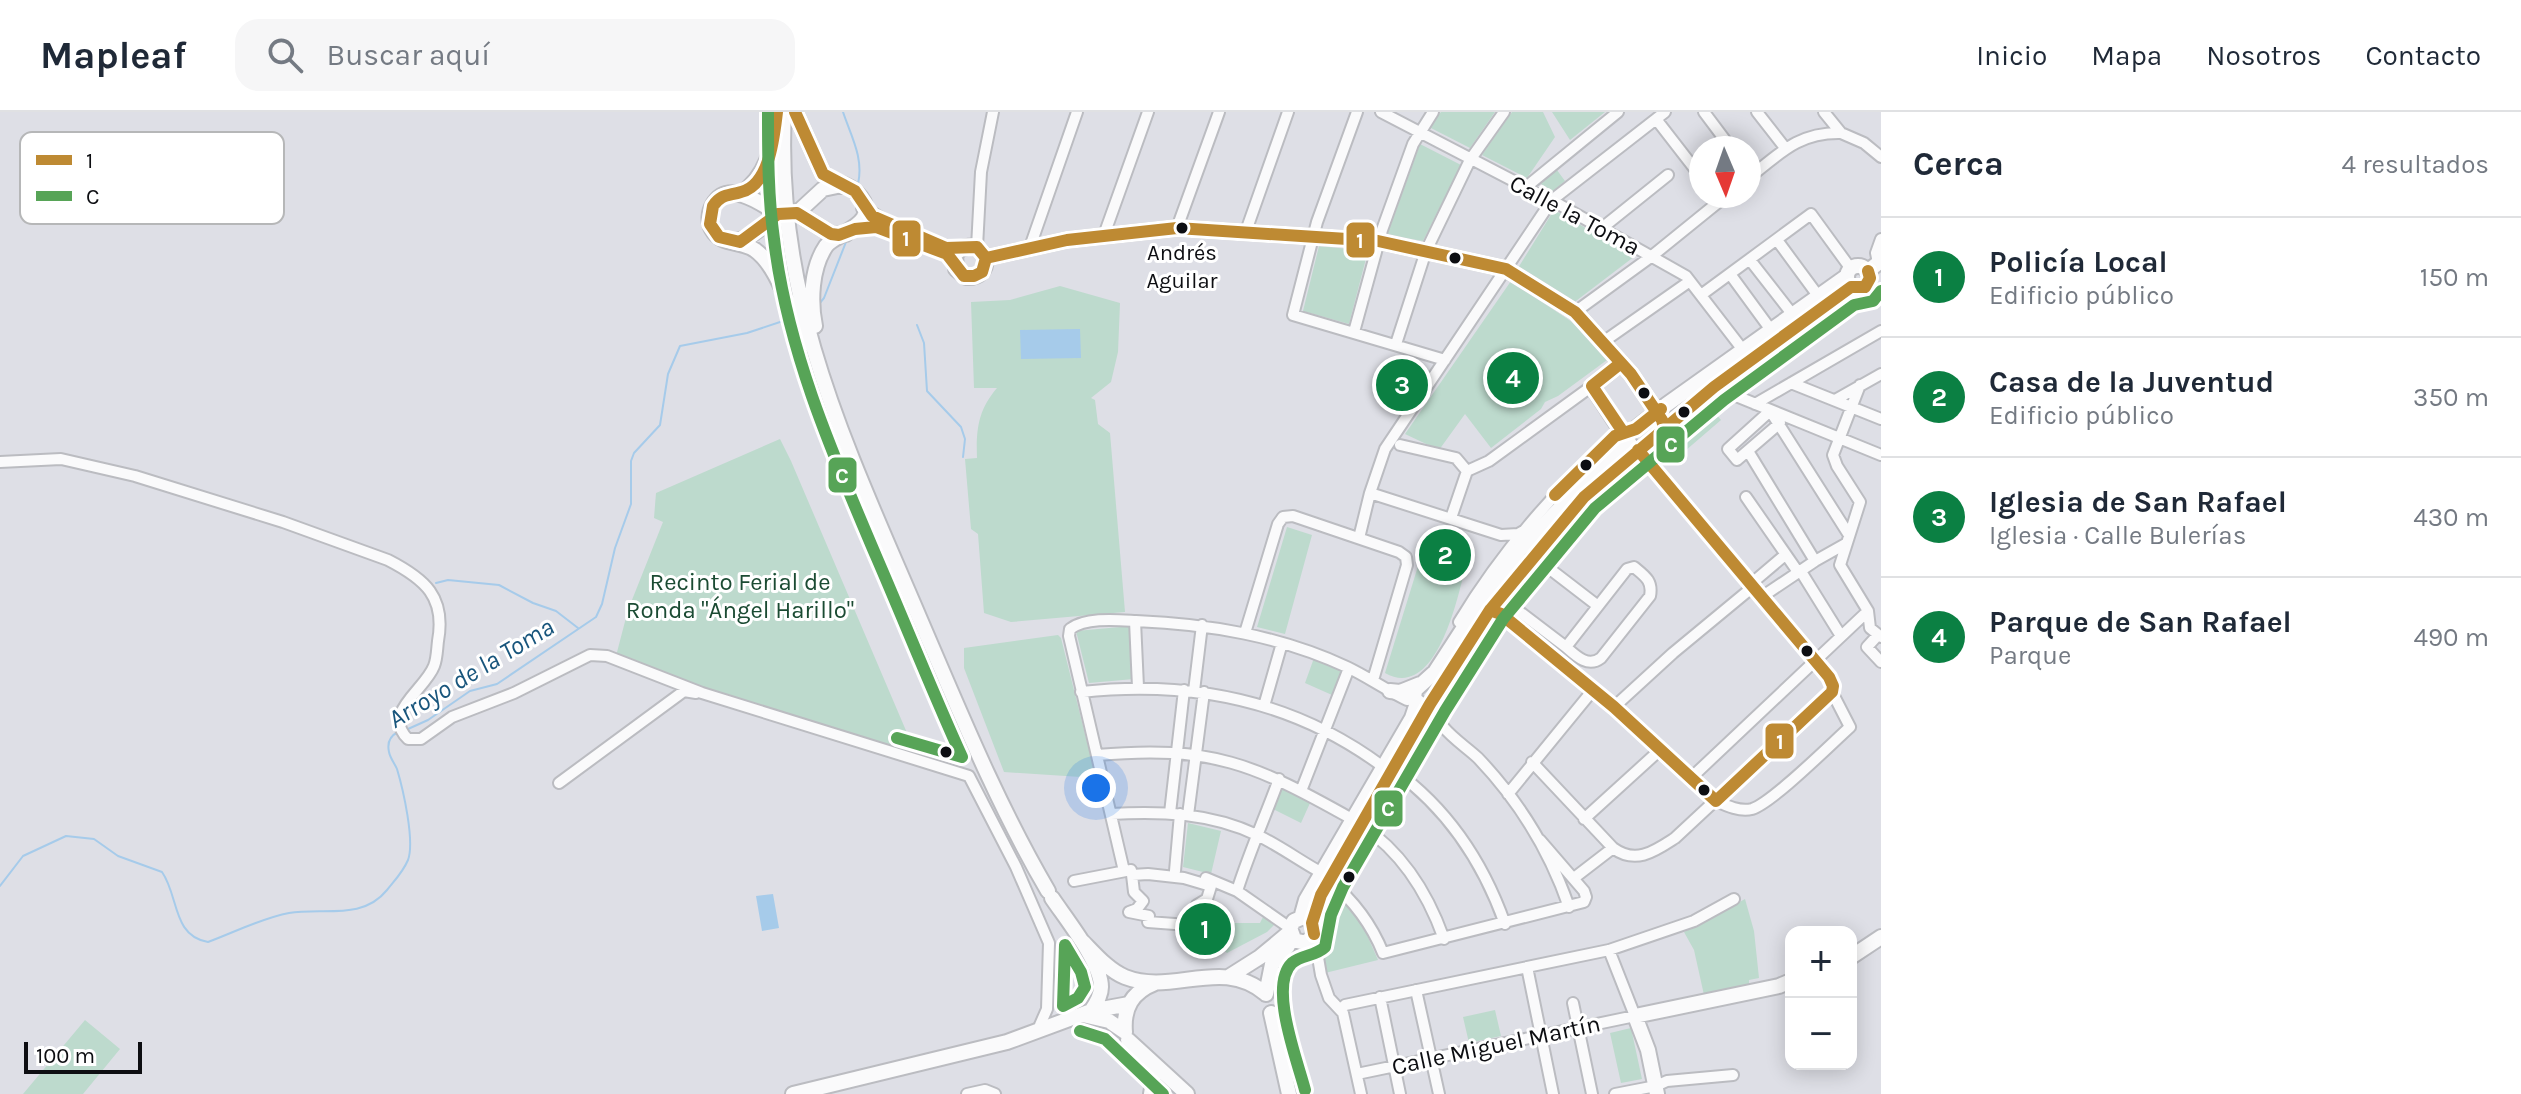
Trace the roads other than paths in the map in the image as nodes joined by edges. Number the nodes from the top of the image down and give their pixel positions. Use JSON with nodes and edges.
{"nodes":[{"id":1,"x":777,"y":112,"type":"edge"},
{"id":2,"x":784,"y":112,"type":"edge"},
{"id":3,"x":795,"y":112,"type":"edge"},
{"id":4,"x":993,"y":112,"type":"edge"},
{"id":5,"x":1077,"y":112,"type":"edge"},
{"id":6,"x":1148,"y":112,"type":"edge"},
{"id":7,"x":1219,"y":112,"type":"edge"},
{"id":8,"x":1288,"y":112,"type":"edge"},
{"id":9,"x":1357,"y":112,"type":"edge"},
{"id":10,"x":1381,"y":112,"type":"edge"},
{"id":11,"x":1433,"y":112,"type":"edge"},
{"id":12,"x":1504,"y":112,"type":"edge"},
{"id":13,"x":1618,"y":112,"type":"edge"},
{"id":14,"x":1704,"y":112,"type":"edge"},
{"id":15,"x":1824,"y":112,"type":"edge"},
{"id":16,"x":1760,"y":113,"type":"edge"},
{"id":17,"x":1661,"y":115,"type":"edge"},
{"id":18,"x":1419,"y":131,"type":"junction"},
{"id":19,"x":1841,"y":133,"type":"junction"},
{"id":20,"x":1722,"y":136,"type":"edge"},
{"id":21,"x":1786,"y":149,"type":"junction"},
{"id":22,"x":1881,"y":157,"type":"edge"},
{"id":23,"x":1689,"y":158,"type":"edge"},
{"id":24,"x":1470,"y":160,"type":"junction"},
{"id":25,"x":1761,"y":167,"type":"edge"},
{"id":26,"x":1668,"y":175,"type":"dead end"},
{"id":27,"x":843,"y":185,"type":"junction"},
{"id":28,"x":1525,"y":188,"type":"junction"},
{"id":29,"x":747,"y":197,"type":"junction"},
{"id":30,"x":1552,"y":200,"type":"junction"},
{"id":31,"x":864,"y":208,"type":"junction"},
{"id":32,"x":1709,"y":208,"type":"edge"},
{"id":33,"x":1177,"y":228,"type":"junction"},
{"id":34,"x":1602,"y":228,"type":"junction"},
{"id":35,"x":850,"y":231,"type":"junction"},
{"id":36,"x":1246,"y":231,"type":"junction"},
{"id":37,"x":1104,"y":235,"type":"junction"},
{"id":38,"x":1313,"y":236,"type":"junction"},
{"id":39,"x":1881,"y":239,"type":"edge"},
{"id":40,"x":1777,"y":240,"type":"junction"},
{"id":41,"x":1378,"y":241,"type":"junction"},
{"id":42,"x":732,"y":242,"type":"junction"},
{"id":43,"x":1030,"y":247,"type":"junction"},
{"id":44,"x":1426,"y":251,"type":"junction"},
{"id":45,"x":969,"y":253,"type":"junction"},
{"id":46,"x":1652,"y":256,"type":"junction"},
{"id":47,"x":1750,"y":260,"type":"junction"},
{"id":48,"x":1876,"y":265,"type":"edge"},
{"id":49,"x":1506,"y":269,"type":"junction"},
{"id":50,"x":1730,"y":274,"type":"junction"},
{"id":51,"x":1850,"y":277,"type":"junction"},
{"id":52,"x":1690,"y":281,"type":"junction"},
{"id":53,"x":1701,"y":295,"type":"junction"},
{"id":54,"x":1819,"y":297,"type":"junction"},
{"id":55,"x":1575,"y":312,"type":"junction"},
{"id":56,"x":1793,"y":315,"type":"junction"},
{"id":57,"x":1771,"y":330,"type":"junction"},
{"id":58,"x":1881,"y":331,"type":"edge"},
{"id":59,"x":1354,"y":332,"type":"junction"},
{"id":60,"x":1603,"y":342,"type":"junction"},
{"id":61,"x":1396,"y":344,"type":"junction"},
{"id":62,"x":1743,"y":350,"type":"junction"},
{"id":63,"x":1445,"y":360,"type":"junction"},
{"id":64,"x":1621,"y":363,"type":"junction"},
{"id":65,"x":1878,"y":379,"type":"edge"},
{"id":66,"x":1791,"y":383,"type":"junction"},
{"id":67,"x":1860,"y":385,"type":"junction"},
{"id":68,"x":1592,"y":386,"type":"junction"},
{"id":69,"x":1714,"y":387,"type":"junction"},
{"id":70,"x":1835,"y":400,"type":"junction"},
{"id":71,"x":1755,"y":404,"type":"junction"},
{"id":72,"x":1852,"y":407,"type":"junction"},
{"id":73,"x":1770,"y":411,"type":"junction"},
{"id":74,"x":1658,"y":413,"type":"junction"},
{"id":75,"x":1881,"y":419,"type":"edge"},
{"id":76,"x":1780,"y":423,"type":"junction"},
{"id":77,"x":1664,"y":428,"type":"junction"},
{"id":78,"x":1628,"y":432,"type":"junction"},
{"id":79,"x":1839,"y":438,"type":"junction"},
{"id":80,"x":1400,"y":445,"type":"dead end"},
{"id":81,"x":1638,"y":450,"type":"junction"},
{"id":82,"x":1748,"y":451,"type":"junction"},
{"id":83,"x":1881,"y":455,"type":"edge"},
{"id":84,"x":0,"y":462,"type":"edge"},
{"id":85,"x":1467,"y":471,"type":"junction"},
{"id":86,"x":1370,"y":493,"type":"junction"},
{"id":87,"x":1746,"y":497,"type":"dead end"},
{"id":88,"x":876,"y":515,"type":"junction"},
{"id":89,"x":1451,"y":518,"type":"junction"},
{"id":90,"x":1532,"y":522,"type":"junction"},
{"id":91,"x":1501,"y":535,"type":"junction"},
{"id":92,"x":1359,"y":538,"type":"junction"},
{"id":93,"x":1848,"y":539,"type":"junction"},
{"id":94,"x":1507,"y":553,"type":"junction"},
{"id":95,"x":1785,"y":555,"type":"junction"},
{"id":96,"x":1533,"y":556,"type":"junction"},
{"id":97,"x":1815,"y":561,"type":"junction"},
{"id":98,"x":897,"y":565,"type":"junction"},
{"id":99,"x":1799,"y":571,"type":"junction"},
{"id":100,"x":1753,"y":584,"type":"junction"},
{"id":101,"x":1763,"y":596,"type":"junction"},
{"id":102,"x":1598,"y":606,"type":"junction"},
{"id":103,"x":1492,"y":610,"type":"junction"},
{"id":104,"x":1868,"y":611,"type":"junction"},
{"id":105,"x":1135,"y":621,"type":"junction"},
{"id":106,"x":1202,"y":625,"type":"junction"},
{"id":107,"x":1245,"y":633,"type":"junction"},
{"id":108,"x":1841,"y":636,"type":"junction"},
{"id":109,"x":1880,"y":636,"type":"edge"},
{"id":110,"x":1282,"y":643,"type":"junction"},
{"id":111,"x":1566,"y":647,"type":"junction"},
{"id":112,"x":1451,"y":649,"type":"junction"},
{"id":113,"x":1814,"y":660,"type":"junction"},
{"id":114,"x":1881,"y":662,"type":"edge"},
{"id":115,"x":1349,"y":668,"type":"junction"},
{"id":116,"x":1373,"y":680,"type":"junction"},
{"id":117,"x":1428,"y":680,"type":"junction"},
{"id":118,"x":1138,"y":687,"type":"junction"},
{"id":119,"x":1593,"y":690,"type":"junction"},
{"id":120,"x":1194,"y":691,"type":"junction"},
{"id":121,"x":1390,"y":691,"type":"junction"},
{"id":122,"x":1081,"y":692,"type":"junction"},
{"id":123,"x":1832,"y":692,"type":"junction"},
{"id":124,"x":702,"y":693,"type":"junction"},
{"id":125,"x":1426,"y":701,"type":"junction"},
{"id":126,"x":1264,"y":706,"type":"junction"},
{"id":127,"x":1614,"y":707,"type":"junction"},
{"id":128,"x":1324,"y":731,"type":"junction"},
{"id":129,"x":1661,"y":749,"type":"junction"},
{"id":130,"x":1177,"y":752,"type":"junction"},
{"id":131,"x":1195,"y":754,"type":"junction"},
{"id":132,"x":1097,"y":755,"type":"junction"},
{"id":133,"x":1532,"y":762,"type":"junction"},
{"id":134,"x":1388,"y":768,"type":"junction"},
{"id":135,"x":1692,"y":777,"type":"junction"},
{"id":136,"x":1279,"y":779,"type":"junction"},
{"id":137,"x":559,"y":783,"type":"dead end"},
{"id":138,"x":1301,"y":791,"type":"junction"},
{"id":139,"x":1508,"y":794,"type":"junction"},
{"id":140,"x":1716,"y":801,"type":"junction"},
{"id":141,"x":1111,"y":814,"type":"junction"},
{"id":142,"x":1179,"y":814,"type":"junction"},
{"id":143,"x":1584,"y":819,"type":"junction"},
{"id":144,"x":1357,"y":822,"type":"junction"},
{"id":145,"x":1258,"y":835,"type":"junction"},
{"id":146,"x":1540,"y":840,"type":"junction"},
{"id":147,"x":1613,"y":848,"type":"junction"},
{"id":148,"x":1124,"y":871,"type":"junction"},
{"id":149,"x":1175,"y":871,"type":"junction"},
{"id":150,"x":1325,"y":876,"type":"junction"},
{"id":151,"x":1574,"y":878,"type":"junction"},
{"id":152,"x":1074,"y":881,"type":"dead end"},
{"id":153,"x":1237,"y":891,"type":"junction"},
{"id":154,"x":1207,"y":899,"type":"joint"},
{"id":155,"x":1734,"y":899,"type":"dead end"},
{"id":156,"x":1569,"y":907,"type":"junction"},
{"id":157,"x":1505,"y":924,"type":"junction"},
{"id":158,"x":1303,"y":933,"type":"junction"},
{"id":159,"x":1881,"y":937,"type":"edge"},
{"id":160,"x":1444,"y":939,"type":"junction"},
{"id":161,"x":1085,"y":946,"type":"junction"},
{"id":162,"x":1609,"y":950,"type":"junction"},
{"id":163,"x":1857,"y":953,"type":"edge"},
{"id":164,"x":1527,"y":967,"type":"junction"},
{"id":165,"x":1230,"y":976,"type":"junction"},
{"id":166,"x":1157,"y":982,"type":"junction"},
{"id":167,"x":1785,"y":984,"type":"edge"},
{"id":168,"x":1416,"y":990,"type":"junction"},
{"id":169,"x":1380,"y":997,"type":"junction"},
{"id":170,"x":1131,"y":1001,"type":"junction"},
{"id":171,"x":1573,"y":1003,"type":"dead end"},
{"id":172,"x":1341,"y":1009,"type":"junction"},
{"id":173,"x":1087,"y":1013,"type":"junction"},
{"id":174,"x":1271,"y":1013,"type":"dead end"},
{"id":175,"x":1635,"y":1016,"type":"junction"},
{"id":176,"x":1578,"y":1027,"type":"junction"},
{"id":177,"x":1049,"y":1028,"type":"junction"},
{"id":178,"x":1541,"y":1035,"type":"junction"},
{"id":179,"x":1127,"y":1036,"type":"junction"},
{"id":180,"x":1431,"y":1059,"type":"junction"},
{"id":181,"x":1149,"y":1061,"type":"junction"},
{"id":182,"x":1394,"y":1066,"type":"junction"},
{"id":183,"x":1357,"y":1074,"type":"junction"},
{"id":184,"x":1733,"y":1075,"type":"dead end"},
{"id":185,"x":1657,"y":1090,"type":"edge"},
{"id":186,"x":793,"y":1094,"type":"edge"},
{"id":187,"x":967,"y":1094,"type":"edge"},
{"id":188,"x":995,"y":1094,"type":"edge"},
{"id":189,"x":1151,"y":1094,"type":"edge"},
{"id":190,"x":1187,"y":1094,"type":"edge"},
{"id":191,"x":1289,"y":1094,"type":"edge"},
{"id":192,"x":1361,"y":1094,"type":"edge"},
{"id":193,"x":1400,"y":1094,"type":"edge"},
{"id":194,"x":1439,"y":1094,"type":"edge"},
{"id":195,"x":1553,"y":1094,"type":"edge"},
{"id":196,"x":1592,"y":1094,"type":"edge"},
{"id":197,"x":1615,"y":1094,"type":"edge"}],
"edges":[{"from":1,"to":29,"type":"main road"},
{"from":2,"to":88,"type":"main road"},
{"from":3,"to":27,"type":"main road"},
{"from":4,"to":45,"type":"street"},
{"from":5,"to":43,"type":"street"},
{"from":6,"to":37,"type":"street"},
{"from":7,"to":33,"type":"street"},
{"from":8,"to":36,"type":"street"},
{"from":9,"to":38,"type":"street"},
{"from":10,"to":18,"type":"street","name":"Calle la Toma"},
{"from":11,"to":18,"type":"street"},
{"from":12,"to":24,"type":"street"},
{"from":13,"to":28,"type":"street"},
{"from":14,"to":20,"type":"street"},
{"from":15,"to":19,"type":"street"},
{"from":16,"to":21,"type":"street"},
{"from":17,"to":23,"type":"street"},
{"from":17,"to":30,"type":"street"},
{"from":18,"to":24,"type":"street","name":"Calle la Toma"},
{"from":18,"to":41,"type":"street"},
{"from":19,"to":21,"type":"street"},
{"from":19,"to":22,"type":"street"},
{"from":21,"to":25,"type":"street"},
{"from":24,"to":28,"type":"street","name":"Calle la Toma"},
{"from":24,"to":44,"type":"street"},
{"from":26,"to":34,"type":"street"},
{"from":27,"to":31,"type":"main road"},
{"from":27,"to":35,"type":"main road"},
{"from":28,"to":30,"type":"street","name":"Calle la Toma"},
{"from":29,"to":42,"type":"main road"},
{"from":29,"to":42,"type":"main road"},
{"from":30,"to":34,"type":"street","name":"Calle la Toma"},
{"from":30,"to":49,"type":"street"},
{"from":31,"to":35,"type":"main road"},
{"from":31,"to":45,"type":"main road"},
{"from":32,"to":46,"type":"street"},
{"from":33,"to":36,"type":"main road"},
{"from":33,"to":37,"type":"main road"},
{"from":34,"to":46,"type":"street","name":"Calle la Toma"},
{"from":35,"to":45,"type":"main road"},
{"from":35,"to":98,"type":"main road"},
{"from":36,"to":38,"type":"main road"},
{"from":37,"to":43,"type":"main road"},
{"from":38,"to":41,"type":"main road"},
{"from":38,"to":59,"type":"street"},
{"from":39,"to":48,"type":"street"},
{"from":40,"to":47,"type":"street"},
{"from":40,"to":51,"type":"street"},
{"from":40,"to":54,"type":"street"},
{"from":41,"to":44,"type":"main road"},
{"from":41,"to":59,"type":"street"},
{"from":42,"to":88,"type":"main road"},
{"from":43,"to":45,"type":"main road"},
{"from":44,"to":49,"type":"main road"},
{"from":44,"to":61,"type":"street"},
{"from":46,"to":52,"type":"street","name":"Calle la Toma"},
{"from":46,"to":55,"type":"street"},
{"from":47,"to":50,"type":"street"},
{"from":47,"to":56,"type":"street"},
{"from":48,"to":51,"type":"main road"},
{"from":49,"to":55,"type":"main road"},
{"from":49,"to":63,"type":"street"},
{"from":50,"to":53,"type":"street"},
{"from":50,"to":57,"type":"street"},
{"from":51,"to":54,"type":"main road"},
{"from":51,"to":69,"type":"main road"},
{"from":52,"to":53,"type":"street","name":"Calle la Toma"},
{"from":52,"to":60,"type":"street"},
{"from":53,"to":62,"type":"street","name":"Calle la Toma"},
{"from":54,"to":56,"type":"main road"},
{"from":55,"to":60,"type":"main road"},
{"from":56,"to":57,"type":"main road"},
{"from":57,"to":62,"type":"main road"},
{"from":58,"to":66,"type":"street"},
{"from":59,"to":61,"type":"street"},
{"from":60,"to":64,"type":"main road"},
{"from":61,"to":63,"type":"street"},
{"from":62,"to":74,"type":"main road"},
{"from":63,"to":86,"type":"street"},
{"from":64,"to":68,"type":"main road"},
{"from":64,"to":74,"type":"main road"},
{"from":65,"to":67,"type":"street"},
{"from":66,"to":70,"type":"street"},
{"from":66,"to":71,"type":"street"},
{"from":67,"to":70,"type":"street"},
{"from":67,"to":72,"type":"street"},
{"from":68,"to":78,"type":"main road"},
{"from":68,"to":85,"type":"street"},
{"from":69,"to":71,"type":"street"},
{"from":69,"to":77,"type":"main road"},
{"from":70,"to":72,"type":"street"},
{"from":71,"to":73,"type":"street"},
{"from":72,"to":75,"type":"street"},
{"from":72,"to":79,"type":"street"},
{"from":73,"to":76,"type":"street"},
{"from":73,"to":79,"type":"street"},
{"from":73,"to":82,"type":"street"},
{"from":74,"to":77,"type":"main road"},
{"from":74,"to":78,"type":"main road"},
{"from":76,"to":82,"type":"street"},
{"from":76,"to":93,"type":"street"},
{"from":77,"to":81,"type":"main road"},
{"from":78,"to":81,"type":"main road"},
{"from":78,"to":90,"type":"street"},
{"from":78,"to":112,"type":"main road"},
{"from":79,"to":83,"type":"street"},
{"from":79,"to":93,"type":"street"},
{"from":80,"to":85,"type":"street"},
{"from":81,"to":96,"type":"main road"},
{"from":81,"to":100,"type":"street"},
{"from":82,"to":97,"type":"street"},
{"from":84,"to":124,"type":"street"},
{"from":85,"to":89,"type":"street"},
{"from":86,"to":89,"type":"street"},
{"from":86,"to":92,"type":"street"},
{"from":87,"to":95,"type":"street"},
{"from":88,"to":98,"type":"main road"},
{"from":89,"to":91,"type":"street"},
{"from":90,"to":91,"type":"street"},
{"from":90,"to":94,"type":"street"},
{"from":91,"to":94,"type":"street"},
{"from":92,"to":107,"type":"street"},
{"from":92,"to":116,"type":"street"},
{"from":93,"to":97,"type":"street"},
{"from":93,"to":104,"type":"street"},
{"from":94,"to":112,"type":"street"},
{"from":95,"to":99,"type":"street"},
{"from":95,"to":100,"type":"street"},
{"from":96,"to":102,"type":"street"},
{"from":96,"to":103,"type":"main road"},
{"from":97,"to":99,"type":"street"},
{"from":98,"to":161,"type":"main road"},
{"from":99,"to":101,"type":"street"},
{"from":99,"to":108,"type":"street"},
{"from":100,"to":101,"type":"street"},
{"from":100,"to":127,"type":"street"},
{"from":101,"to":113,"type":"street"},
{"from":102,"to":111,"type":"street"},
{"from":102,"to":111,"type":"street"},
{"from":103,"to":111,"type":"street"},
{"from":103,"to":119,"type":"street"},
{"from":103,"to":125,"type":"main road"},
{"from":104,"to":108,"type":"street"},
{"from":104,"to":109,"type":"street"},
{"from":105,"to":106,"type":"street"},
{"from":105,"to":118,"type":"street"},
{"from":105,"to":122,"type":"street"},
{"from":106,"to":107,"type":"street"},
{"from":106,"to":120,"type":"street"},
{"from":107,"to":110,"type":"street"},
{"from":108,"to":113,"type":"street"},
{"from":109,"to":114,"type":"street"},
{"from":110,"to":115,"type":"street"},
{"from":110,"to":126,"type":"street"},
{"from":112,"to":117,"type":"main road"},
{"from":113,"to":123,"type":"street"},
{"from":113,"to":135,"type":"street"},
{"from":115,"to":116,"type":"street"},
{"from":115,"to":128,"type":"street"},
{"from":116,"to":121,"type":"street"},
{"from":117,"to":121,"type":"main road"},
{"from":117,"to":125,"type":"main road"},
{"from":118,"to":120,"type":"street"},
{"from":118,"to":122,"type":"street"},
{"from":119,"to":127,"type":"street"},
{"from":119,"to":133,"type":"street"},
{"from":120,"to":126,"type":"street"},
{"from":120,"to":130,"type":"street"},
{"from":120,"to":131,"type":"street"},
{"from":121,"to":125,"type":"street"},
{"from":122,"to":132,"type":"street"},
{"from":123,"to":140,"type":"street"},
{"from":123,"to":140,"type":"street"},
{"from":124,"to":137,"type":"street"},
{"from":124,"to":177,"type":"street"},
{"from":125,"to":134,"type":"main road"},
{"from":125,"to":139,"type":"street"},
{"from":126,"to":128,"type":"street"},
{"from":127,"to":129,"type":"street"},
{"from":128,"to":134,"type":"street"},
{"from":128,"to":138,"type":"street"},
{"from":129,"to":135,"type":"street"},
{"from":129,"to":143,"type":"street"},
{"from":130,"to":131,"type":"street"},
{"from":130,"to":132,"type":"street"},
{"from":130,"to":142,"type":"street"},
{"from":131,"to":136,"type":"street"},
{"from":131,"to":142,"type":"street"},
{"from":132,"to":141,"type":"street"},
{"from":133,"to":139,"type":"street"},
{"from":133,"to":143,"type":"street"},
{"from":134,"to":144,"type":"main road"},
{"from":134,"to":157,"type":"street"},
{"from":135,"to":140,"type":"street"},
{"from":136,"to":138,"type":"street"},
{"from":136,"to":145,"type":"street"},
{"from":138,"to":144,"type":"street"},
{"from":139,"to":146,"type":"street"},
{"from":140,"to":147,"type":"street"},
{"from":141,"to":142,"type":"street"},
{"from":141,"to":148,"type":"street"},
{"from":142,"to":145,"type":"street"},
{"from":142,"to":149,"type":"street"},
{"from":143,"to":147,"type":"street"},
{"from":144,"to":150,"type":"main road"},
{"from":144,"to":160,"type":"street"},
{"from":145,"to":150,"type":"street"},
{"from":145,"to":153,"type":"street"},
{"from":146,"to":151,"type":"street"},
{"from":146,"to":156,"type":"street"},
{"from":147,"to":151,"type":"street"},
{"from":148,"to":149,"type":"street"},
{"from":148,"to":152,"type":"street"},
{"from":149,"to":153,"type":"street"},
{"from":150,"to":158,"type":"main road"},
{"from":150,"to":160,"type":"street"},
{"from":151,"to":156,"type":"street"},
{"from":153,"to":158,"type":"street"},
{"from":154,"to":154,"type":"street"},
{"from":155,"to":162,"type":"street"},
{"from":156,"to":157,"type":"street"},
{"from":157,"to":160,"type":"street"},
{"from":158,"to":165,"type":"main road"},
{"from":158,"to":165,"type":"main road"},
{"from":158,"to":172,"type":"street"},
{"from":159,"to":163,"type":"main road"},
{"from":161,"to":166,"type":"main road"},
{"from":161,"to":170,"type":"main road"},
{"from":161,"to":173,"type":"main road"},
{"from":162,"to":164,"type":"street"},
{"from":162,"to":175,"type":"street"},
{"from":164,"to":168,"type":"street"},
{"from":164,"to":178,"type":"street"},
{"from":165,"to":166,"type":"main road"},
{"from":166,"to":170,"type":"main road"},
{"from":167,"to":175,"type":"main road"},
{"from":168,"to":169,"type":"street"},
{"from":168,"to":180,"type":"street"},
{"from":169,"to":172,"type":"street"},
{"from":169,"to":182,"type":"street"},
{"from":170,"to":173,"type":"main road"},
{"from":170,"to":179,"type":"main road"},
{"from":171,"to":176,"type":"street"},
{"from":172,"to":183,"type":"street"},
{"from":173,"to":177,"type":"main road"},
{"from":173,"to":179,"type":"main road"},
{"from":174,"to":191,"type":"main road"},
{"from":175,"to":176,"type":"street","name":"Calle Miguel Martín"},
{"from":175,"to":185,"type":"main road"},
{"from":176,"to":178,"type":"street","name":"Calle Miguel Martín"},
{"from":176,"to":196,"type":"street"},
{"from":177,"to":186,"type":"main road"},
{"from":178,"to":180,"type":"street","name":"Calle Miguel Martín"},
{"from":178,"to":195,"type":"street"},
{"from":179,"to":181,"type":"main road"},
{"from":180,"to":182,"type":"street","name":"Calle Miguel Martín"},
{"from":180,"to":194,"type":"street"},
{"from":181,"to":189,"type":"main road"},
{"from":181,"to":190,"type":"main road"},
{"from":182,"to":183,"type":"street","name":"Calle Miguel Martín"},
{"from":182,"to":193,"type":"street"},
{"from":183,"to":192,"type":"street"},
{"from":184,"to":185,"type":"street"},
{"from":185,"to":197,"type":"street"},
{"from":187,"to":188,"type":"street"}]}
